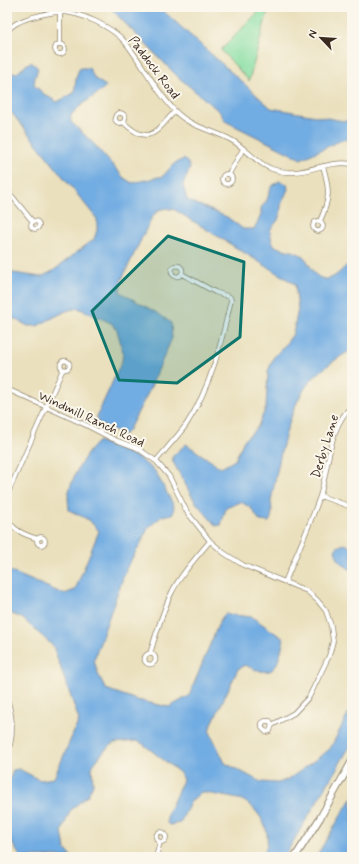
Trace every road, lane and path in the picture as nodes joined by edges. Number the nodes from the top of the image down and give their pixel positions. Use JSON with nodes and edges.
{"nodes":[{"id":1,"x":60,"y":7,"type":"edge"},
{"id":2,"x":60,"y":12,"type":"junction"},
{"id":3,"x":7,"y":31,"type":"edge"},
{"id":4,"x":60,"y":43,"type":"dead end"},
{"id":5,"x":175,"y":111,"type":"junction"},
{"id":6,"x":123,"y":122,"type":"dead end"},
{"id":7,"x":243,"y":149,"type":"junction"},
{"id":8,"x":352,"y":164,"type":"edge"},
{"id":9,"x":323,"y":166,"type":"junction"},
{"id":10,"x":229,"y":174,"type":"dead end"},
{"id":11,"x":7,"y":190,"type":"edge"},
{"id":12,"x":320,"y":221,"type":"dead end"},
{"id":13,"x":33,"y":222,"type":"dead end"},
{"id":14,"x":182,"y":274,"type":"dead end"},
{"id":15,"x":63,"y":370,"type":"dead end"},
{"id":16,"x":7,"y":389,"type":"edge"},
{"id":17,"x":352,"y":406,"type":"edge"},
{"id":18,"x":47,"y":407,"type":"junction"},
{"id":19,"x":156,"y":461,"type":"junction"},
{"id":20,"x":7,"y":496,"type":"edge"},
{"id":21,"x":320,"y":496,"type":"junction"},
{"id":22,"x":352,"y":507,"type":"edge"},
{"id":23,"x":7,"y":518,"type":"edge"},
{"id":24,"x":38,"y":539,"type":"dead end"},
{"id":25,"x":210,"y":541,"type":"junction"},
{"id":26,"x":285,"y":582,"type":"junction"},
{"id":27,"x":150,"y":654,"type":"dead end"},
{"id":28,"x":7,"y":699,"type":"edge"},
{"id":29,"x":272,"y":725,"type":"dead end"},
{"id":30,"x":7,"y":755,"type":"edge"},
{"id":31,"x":352,"y":761,"type":"edge"},
{"id":32,"x":160,"y":842,"type":"dead end"},
{"id":33,"x":156,"y":857,"type":"edge"},
{"id":34,"x":295,"y":857,"type":"edge"}],
"edges":[{"from":1,"to":2,"type":"street"},
{"from":2,"to":3,"type":"street","name":"Paddock Road"},
{"from":2,"to":4,"type":"street"},
{"from":2,"to":5,"type":"street","name":"Paddock Road"},
{"from":5,"to":6,"type":"street","name":"Paddock Road"},
{"from":5,"to":7,"type":"street","name":"Paddock Road"},
{"from":7,"to":9,"type":"street","name":"Paddock Road"},
{"from":7,"to":10,"type":"street"},
{"from":8,"to":9,"type":"street","name":"Paddock Road"},
{"from":9,"to":12,"type":"street"},
{"from":11,"to":13,"type":"street"},
{"from":14,"to":19,"type":"street"},
{"from":15,"to":18,"type":"street"},
{"from":16,"to":18,"type":"street","name":"Windmill Ranch Road"},
{"from":17,"to":21,"type":"street","name":"Derby Lane"},
{"from":18,"to":19,"type":"street","name":"Windmill Ranch Road"},
{"from":18,"to":20,"type":"street"},
{"from":19,"to":25,"type":"street","name":"Windmill Ranch Road"},
{"from":21,"to":22,"type":"street","name":"Derby Lane"},
{"from":21,"to":26,"type":"street","name":"Derby Lane"},
{"from":23,"to":24,"type":"street"},
{"from":25,"to":26,"type":"street","name":"Windmill Ranch Road"},
{"from":25,"to":27,"type":"street"},
{"from":26,"to":29,"type":"street","name":"Windmill Ranch Road"},
{"from":28,"to":30,"type":"street"},
{"from":31,"to":34,"type":"street"},
{"from":32,"to":33,"type":"street"}]}
